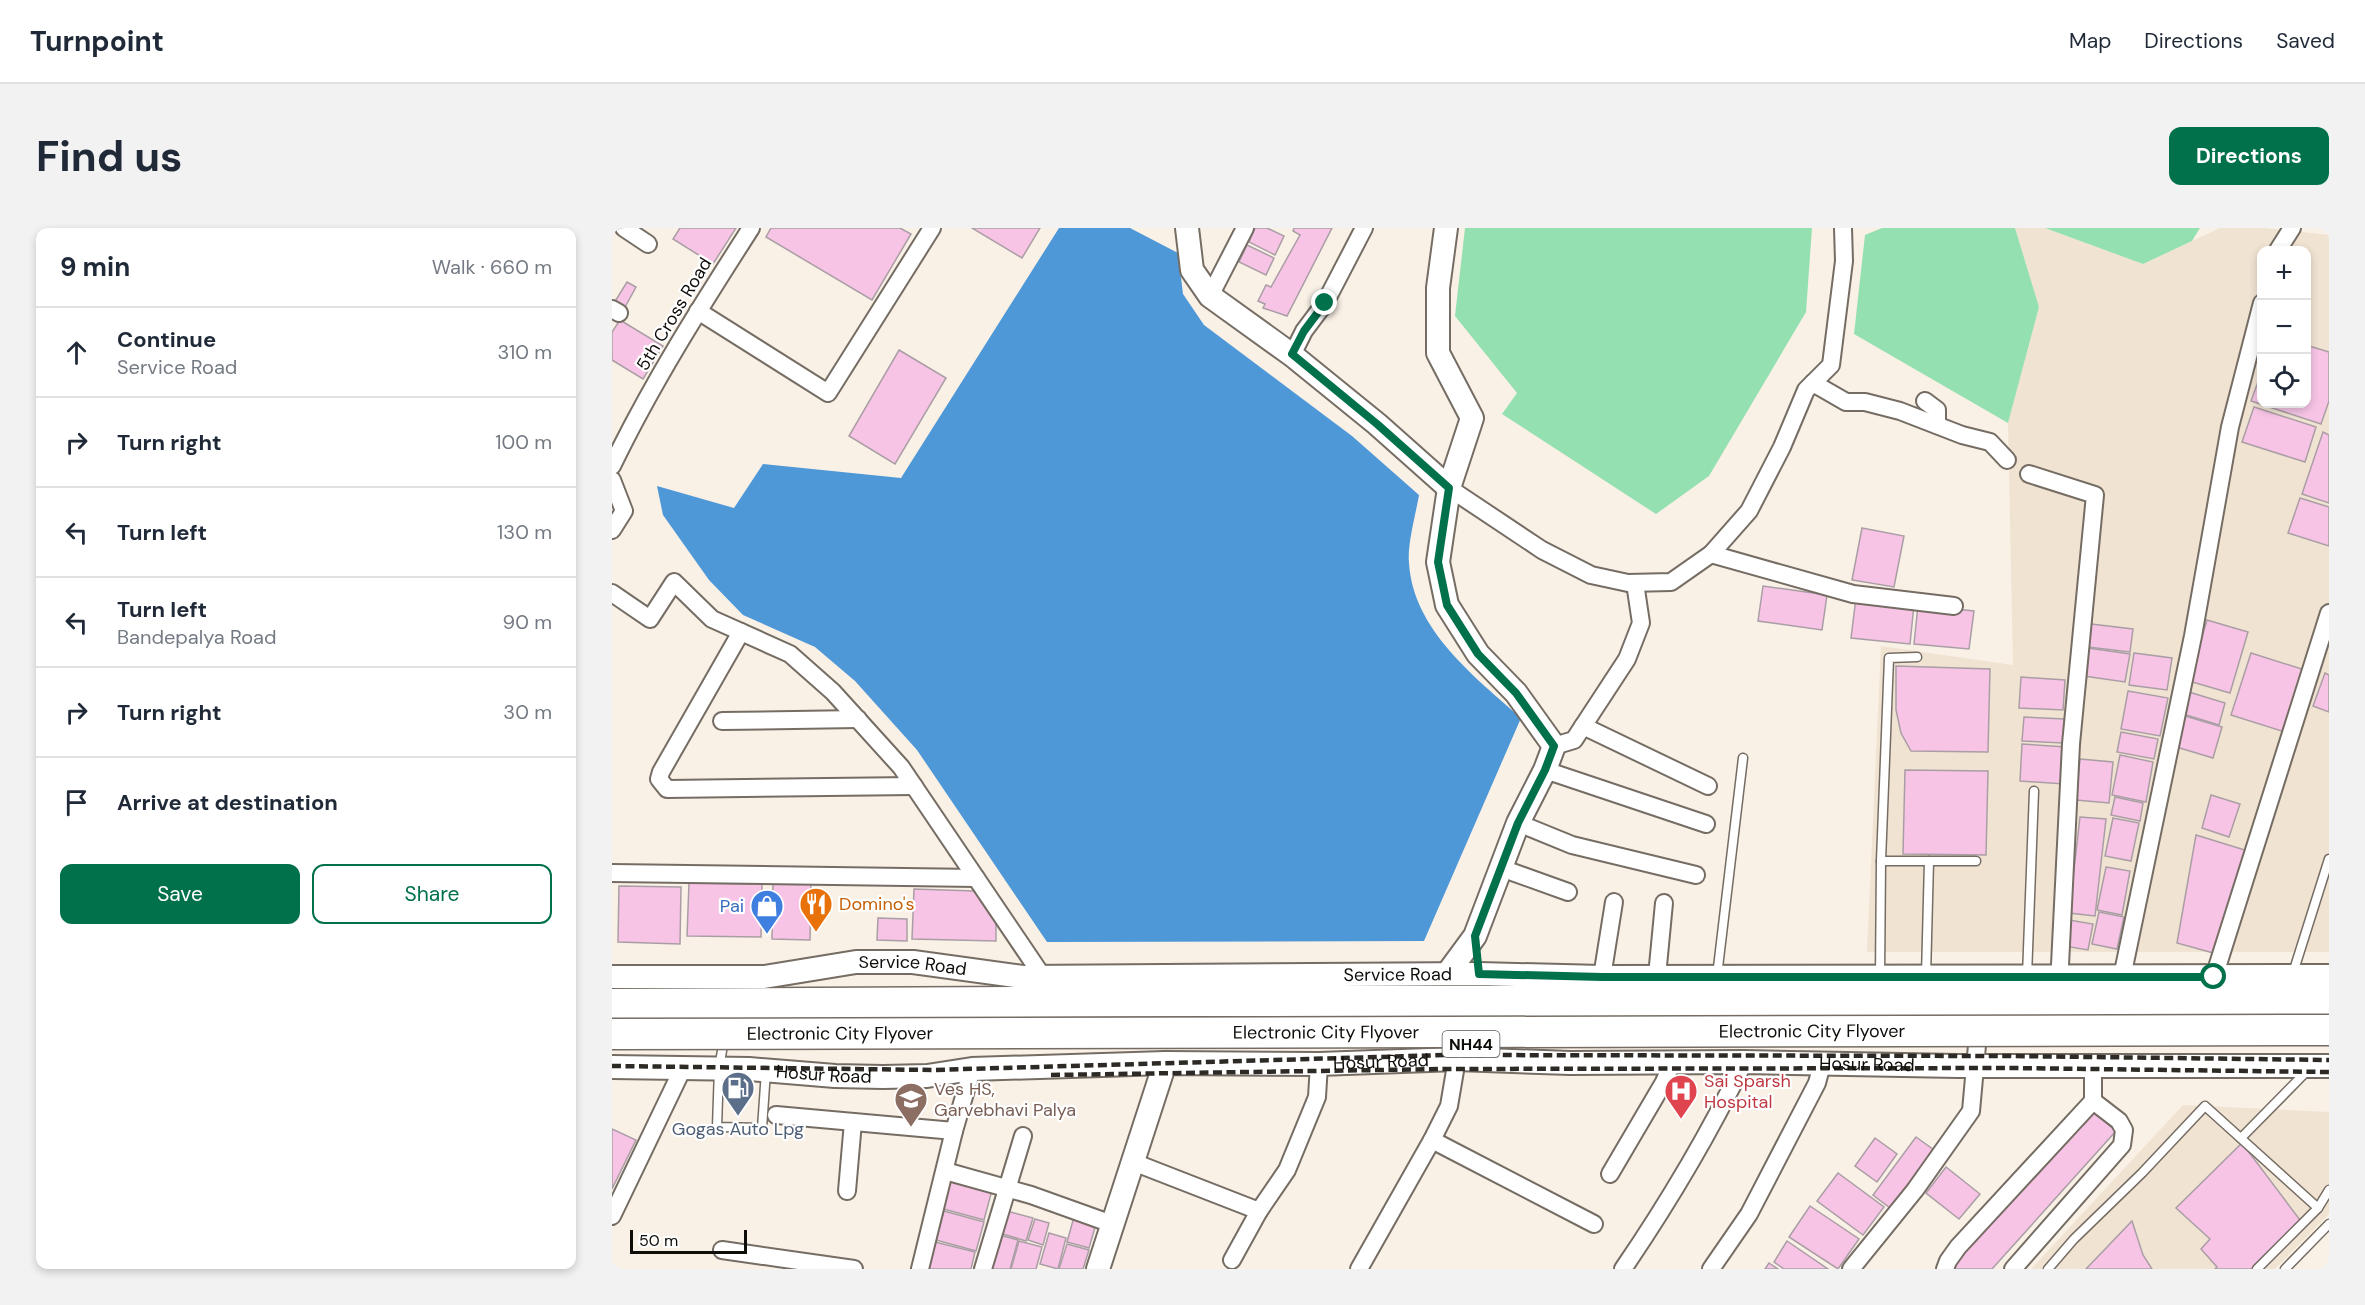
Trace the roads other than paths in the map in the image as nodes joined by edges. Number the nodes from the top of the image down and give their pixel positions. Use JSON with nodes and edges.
{"nodes":[{"id":1,"x":624,"y":228,"type":"edge"},
{"id":2,"x":751,"y":228,"type":"edge"},
{"id":3,"x":932,"y":228,"type":"edge"},
{"id":4,"x":1187,"y":228,"type":"edge"},
{"id":5,"x":1245,"y":228,"type":"edge"},
{"id":6,"x":1364,"y":228,"type":"edge"},
{"id":7,"x":1446,"y":228,"type":"edge"},
{"id":8,"x":1844,"y":228,"type":"edge"},
{"id":9,"x":2288,"y":230,"type":"edge"},
{"id":10,"x":648,"y":244,"type":"dead end"},
{"id":11,"x":2280,"y":246,"type":"edge"},
{"id":12,"x":1210,"y":296,"type":"junction"},
{"id":13,"x":698,"y":311,"type":"junction"},
{"id":14,"x":2257,"y":322,"type":"edge"},
{"id":15,"x":1292,"y":354,"type":"junction"},
{"id":16,"x":1813,"y":383,"type":"junction"},
{"id":17,"x":1925,"y":401,"type":"dead end"},
{"id":18,"x":1937,"y":425,"type":"junction"},
{"id":19,"x":2007,"y":460,"type":"dead end"},
{"id":20,"x":612,"y":466,"type":"edge"},
{"id":21,"x":2030,"y":474,"type":"dead end"},
{"id":22,"x":612,"y":480,"type":"edge"},
{"id":23,"x":1449,"y":488,"type":"junction"},
{"id":24,"x":612,"y":530,"type":"edge"},
{"id":25,"x":1710,"y":555,"type":"junction"},
{"id":26,"x":1635,"y":583,"type":"junction"},
{"id":27,"x":612,"y":593,"type":"edge"},
{"id":28,"x":1954,"y":606,"type":"dead end"},
{"id":29,"x":2329,"y":614,"type":"edge"},
{"id":30,"x":741,"y":632,"type":"junction"},
{"id":31,"x":1917,"y":657,"type":"dead end"},
{"id":32,"x":858,"y":719,"type":"junction"},
{"id":33,"x":722,"y":721,"type":"dead end"},
{"id":34,"x":1584,"y":726,"type":"junction"},
{"id":35,"x":1554,"y":746,"type":"junction"},
{"id":36,"x":1743,"y":758,"type":"dead end"},
{"id":37,"x":1545,"y":770,"type":"junction"},
{"id":38,"x":914,"y":786,"type":"junction"},
{"id":39,"x":1708,"y":786,"type":"dead end"},
{"id":40,"x":2034,"y":791,"type":"dead end"},
{"id":41,"x":1518,"y":823,"type":"junction"},
{"id":42,"x":1706,"y":824,"type":"dead end"},
{"id":43,"x":2329,"y":859,"type":"edge"},
{"id":44,"x":1881,"y":861,"type":"junction"},
{"id":45,"x":1929,"y":861,"type":"junction"},
{"id":46,"x":1976,"y":861,"type":"dead end"},
{"id":47,"x":1501,"y":868,"type":"junction"},
{"id":48,"x":612,"y":873,"type":"edge"},
{"id":49,"x":1696,"y":875,"type":"dead end"},
{"id":50,"x":976,"y":878,"type":"junction"},
{"id":51,"x":1568,"y":892,"type":"dead end"},
{"id":52,"x":1614,"y":902,"type":"dead end"},
{"id":53,"x":1664,"y":903,"type":"dead end"},
{"id":54,"x":1475,"y":936,"type":"junction"},
{"id":55,"x":1479,"y":974,"type":"junction"},
{"id":56,"x":1657,"y":976,"type":"junction"},
{"id":57,"x":1717,"y":976,"type":"junction"},
{"id":58,"x":2292,"y":976,"type":"junction"},
{"id":59,"x":2329,"y":976,"type":"edge"},
{"id":60,"x":612,"y":977,"type":"edge"},
{"id":61,"x":1043,"y":977,"type":"junction"},
{"id":62,"x":1602,"y":977,"type":"junction"},
{"id":63,"x":1880,"y":977,"type":"junction"},
{"id":64,"x":1926,"y":977,"type":"junction"},
{"id":65,"x":2027,"y":977,"type":"junction"},
{"id":66,"x":2122,"y":977,"type":"junction"},
{"id":67,"x":2214,"y":977,"type":"junction"},
{"id":68,"x":1447,"y":988,"type":"junction"},
{"id":69,"x":2058,"y":989,"type":"junction"},
{"id":70,"x":685,"y":991,"type":"junction"},
{"id":71,"x":2329,"y":1001,"type":"edge"},
{"id":72,"x":612,"y":1004,"type":"edge"},
{"id":73,"x":2329,"y":1012,"type":"edge"},
{"id":74,"x":612,"y":1015,"type":"edge"},
{"id":75,"x":2329,"y":1030,"type":"edge"},
{"id":76,"x":612,"y":1034,"type":"edge"},
{"id":77,"x":2329,"y":1042,"type":"edge"},
{"id":78,"x":612,"y":1045,"type":"edge"},
{"id":79,"x":1451,"y":1052,"type":"junction"},
{"id":80,"x":1977,"y":1055,"type":"junction"},
{"id":81,"x":721,"y":1057,"type":"junction"},
{"id":82,"x":1744,"y":1062,"type":"junction"},
{"id":83,"x":1165,"y":1063,"type":"junction"},
{"id":84,"x":1672,"y":1063,"type":"junction"},
{"id":85,"x":1319,"y":1064,"type":"junction"},
{"id":86,"x":1822,"y":1064,"type":"junction"},
{"id":87,"x":2093,"y":1066,"type":"junction"},
{"id":88,"x":2320,"y":1066,"type":"edge"},
{"id":89,"x":612,"y":1067,"type":"edge"},
{"id":90,"x":683,"y":1068,"type":"junction"},
{"id":91,"x":972,"y":1069,"type":"junction"},
{"id":92,"x":766,"y":1070,"type":"junction"},
{"id":93,"x":2093,"y":1101,"type":"junction"},
{"id":94,"x":776,"y":1115,"type":"dead end"},
{"id":95,"x":853,"y":1122,"type":"junction"},
{"id":96,"x":954,"y":1131,"type":"junction"},
{"id":97,"x":1023,"y":1136,"type":"dead end"},
{"id":98,"x":2241,"y":1138,"type":"junction"},
{"id":99,"x":1432,"y":1140,"type":"junction"},
{"id":100,"x":1132,"y":1162,"type":"junction"},
{"id":101,"x":945,"y":1171,"type":"junction"},
{"id":102,"x":1610,"y":1174,"type":"dead end"},
{"id":103,"x":1008,"y":1188,"type":"junction"},
{"id":104,"x":2329,"y":1190,"type":"edge"},
{"id":105,"x":847,"y":1191,"type":"dead end"},
{"id":106,"x":2318,"y":1208,"type":"junction"},
{"id":107,"x":1259,"y":1211,"type":"junction"},
{"id":108,"x":612,"y":1216,"type":"edge"},
{"id":109,"x":1112,"y":1224,"type":"junction"},
{"id":110,"x":1594,"y":1224,"type":"dead end"},
{"id":111,"x":2329,"y":1224,"type":"edge"},
{"id":112,"x":722,"y":1250,"type":"dead end"},
{"id":113,"x":1232,"y":1260,"type":"dead end"},
{"id":114,"x":854,"y":1269,"type":"edge"},
{"id":115,"x":920,"y":1269,"type":"edge"},
{"id":116,"x":982,"y":1269,"type":"edge"},
{"id":117,"x":1098,"y":1269,"type":"edge"},
{"id":118,"x":1359,"y":1269,"type":"edge"},
{"id":119,"x":1623,"y":1269,"type":"edge"},
{"id":120,"x":1711,"y":1269,"type":"edge"},
{"id":121,"x":1851,"y":1269,"type":"edge"},
{"id":122,"x":1945,"y":1269,"type":"edge"},
{"id":123,"x":2013,"y":1269,"type":"edge"},
{"id":124,"x":2048,"y":1269,"type":"edge"},
{"id":125,"x":2257,"y":1269,"type":"edge"},
{"id":126,"x":2285,"y":1269,"type":"edge"}],
"edges":[{"from":1,"to":10,"type":"street"},
{"from":2,"to":13,"type":"street","name":"5th Cross Road"},
{"from":3,"to":13,"type":"street"},
{"from":4,"to":12,"type":"street"},
{"from":5,"to":12,"type":"street"},
{"from":6,"to":15,"type":"street"},
{"from":7,"to":23,"type":"street"},
{"from":8,"to":16,"type":"street"},
{"from":9,"to":11,"type":"street"},
{"from":12,"to":15,"type":"street"},
{"from":13,"to":20,"type":"street","name":"5th Cross Road"},
{"from":14,"to":66,"type":"street"},
{"from":15,"to":23,"type":"street"},
{"from":16,"to":18,"type":"street"},
{"from":16,"to":25,"type":"street"},
{"from":17,"to":18,"type":"street"},
{"from":18,"to":19,"type":"street"},
{"from":21,"to":69,"type":"street"},
{"from":22,"to":24,"type":"street"},
{"from":23,"to":26,"type":"street"},
{"from":23,"to":35,"type":"street"},
{"from":25,"to":26,"type":"street"},
{"from":25,"to":28,"type":"street"},
{"from":26,"to":34,"type":"street"},
{"from":27,"to":30,"type":"street"},
{"from":29,"to":67,"type":"street"},
{"from":30,"to":32,"type":"street"},
{"from":30,"to":38,"type":"street"},
{"from":31,"to":44,"type":"lane"},
{"from":32,"to":33,"type":"street"},
{"from":32,"to":38,"type":"street"},
{"from":34,"to":35,"type":"street"},
{"from":34,"to":39,"type":"street"},
{"from":35,"to":37,"type":"street"},
{"from":36,"to":57,"type":"lane"},
{"from":37,"to":41,"type":"street"},
{"from":37,"to":42,"type":"street"},
{"from":38,"to":50,"type":"street"},
{"from":40,"to":65,"type":"lane"},
{"from":41,"to":47,"type":"street"},
{"from":41,"to":49,"type":"street"},
{"from":43,"to":58,"type":"lane"},
{"from":44,"to":45,"type":"lane"},
{"from":44,"to":63,"type":"lane"},
{"from":45,"to":46,"type":"lane"},
{"from":45,"to":64,"type":"lane"},
{"from":47,"to":51,"type":"street"},
{"from":47,"to":54,"type":"street"},
{"from":48,"to":50,"type":"street"},
{"from":50,"to":61,"type":"street"},
{"from":52,"to":62,"type":"street"},
{"from":53,"to":56,"type":"street"},
{"from":54,"to":55,"type":"street"},
{"from":54,"to":68,"type":"street"},
{"from":55,"to":62,"type":"street","name":"Service Road"},
{"from":55,"to":68,"type":"street","name":"Service Road"},
{"from":56,"to":57,"type":"street","name":"Service Road"},
{"from":56,"to":62,"type":"street","name":"Service Road"},
{"from":57,"to":63,"type":"street","name":"Service Road"},
{"from":58,"to":59,"type":"street","name":"Service Road"},
{"from":58,"to":67,"type":"street","name":"Service Road"},
{"from":60,"to":70,"type":"street","name":"Service Road"},
{"from":61,"to":68,"type":"street","name":"Service Road"},
{"from":61,"to":70,"type":"street","name":"Service Road"},
{"from":63,"to":64,"type":"street","name":"Service Road"},
{"from":64,"to":65,"type":"street","name":"Service Road"},
{"from":65,"to":69,"type":"street","name":"Service Road"},
{"from":66,"to":67,"type":"street","name":"Service Road"},
{"from":66,"to":69,"type":"street","name":"Service Road"},
{"from":68,"to":69,"type":"highway"},
{"from":68,"to":70,"type":"highway"},
{"from":68,"to":79,"type":"highway"},
{"from":69,"to":71,"type":"highway"},
{"from":70,"to":72,"type":"highway"},
{"from":73,"to":74,"type":"highway","name":"Electronic City Flyover"},
{"from":75,"to":76,"type":"highway","name":"Electronic City Flyover","bridge":true},
{"from":77,"to":80,"type":"highway","name":"Hosur Road","number":"NH44"},
{"from":78,"to":81,"type":"highway","name":"Hosur Road","number":"NH44"},
{"from":79,"to":80,"type":"highway","name":"Hosur Road","number":"NH44"},
{"from":79,"to":81,"type":"highway","name":"Hosur Road","number":"NH44"},
{"from":79,"to":84,"type":"street","name":"Hosur Road"},
{"from":79,"to":85,"type":"street","name":"Hosur Road"},
{"from":79,"to":99,"type":"street"},
{"from":80,"to":86,"type":"street","name":"Hosur Road"},
{"from":80,"to":87,"type":"street","name":"Hosur Road"},
{"from":80,"to":121,"type":"street"},
{"from":81,"to":90,"type":"street","name":"Hosur Road"},
{"from":81,"to":92,"type":"street","name":"Hosur Road"},
{"from":81,"to":92,"type":"lane"},
{"from":82,"to":84,"type":"street","name":"Hosur Road"},
{"from":82,"to":86,"type":"street","name":"Hosur Road"},
{"from":82,"to":119,"type":"street"},
{"from":83,"to":85,"type":"street","name":"Hosur Road"},
{"from":83,"to":91,"type":"street","name":"Hosur Road"},
{"from":83,"to":100,"type":"street"},
{"from":84,"to":102,"type":"street"},
{"from":85,"to":107,"type":"street"},
{"from":86,"to":120,"type":"street"},
{"from":87,"to":88,"type":"street","name":"Hosur Road"},
{"from":87,"to":93,"type":"street"},
{"from":88,"to":98,"type":"lane"},
{"from":89,"to":90,"type":"street","name":"Hosur Road"},
{"from":90,"to":108,"type":"street"},
{"from":91,"to":92,"type":"street","name":"Hosur Road"},
{"from":91,"to":96,"type":"street"},
{"from":93,"to":122,"type":"street"},
{"from":93,"to":123,"type":"street"},
{"from":94,"to":95,"type":"street"},
{"from":95,"to":96,"type":"street"},
{"from":95,"to":105,"type":"street"},
{"from":96,"to":101,"type":"street"},
{"from":97,"to":103,"type":"street"},
{"from":98,"to":106,"type":"lane"},
{"from":98,"to":124,"type":"lane"},
{"from":99,"to":110,"type":"street"},
{"from":99,"to":118,"type":"street"},
{"from":100,"to":107,"type":"street"},
{"from":100,"to":109,"type":"street"},
{"from":101,"to":103,"type":"street"},
{"from":101,"to":115,"type":"street"},
{"from":103,"to":109,"type":"street"},
{"from":103,"to":116,"type":"street"},
{"from":104,"to":106,"type":"lane"},
{"from":106,"to":125,"type":"lane"},
{"from":107,"to":113,"type":"street"},
{"from":109,"to":117,"type":"street"},
{"from":111,"to":126,"type":"lane"},
{"from":112,"to":114,"type":"street"}]}
